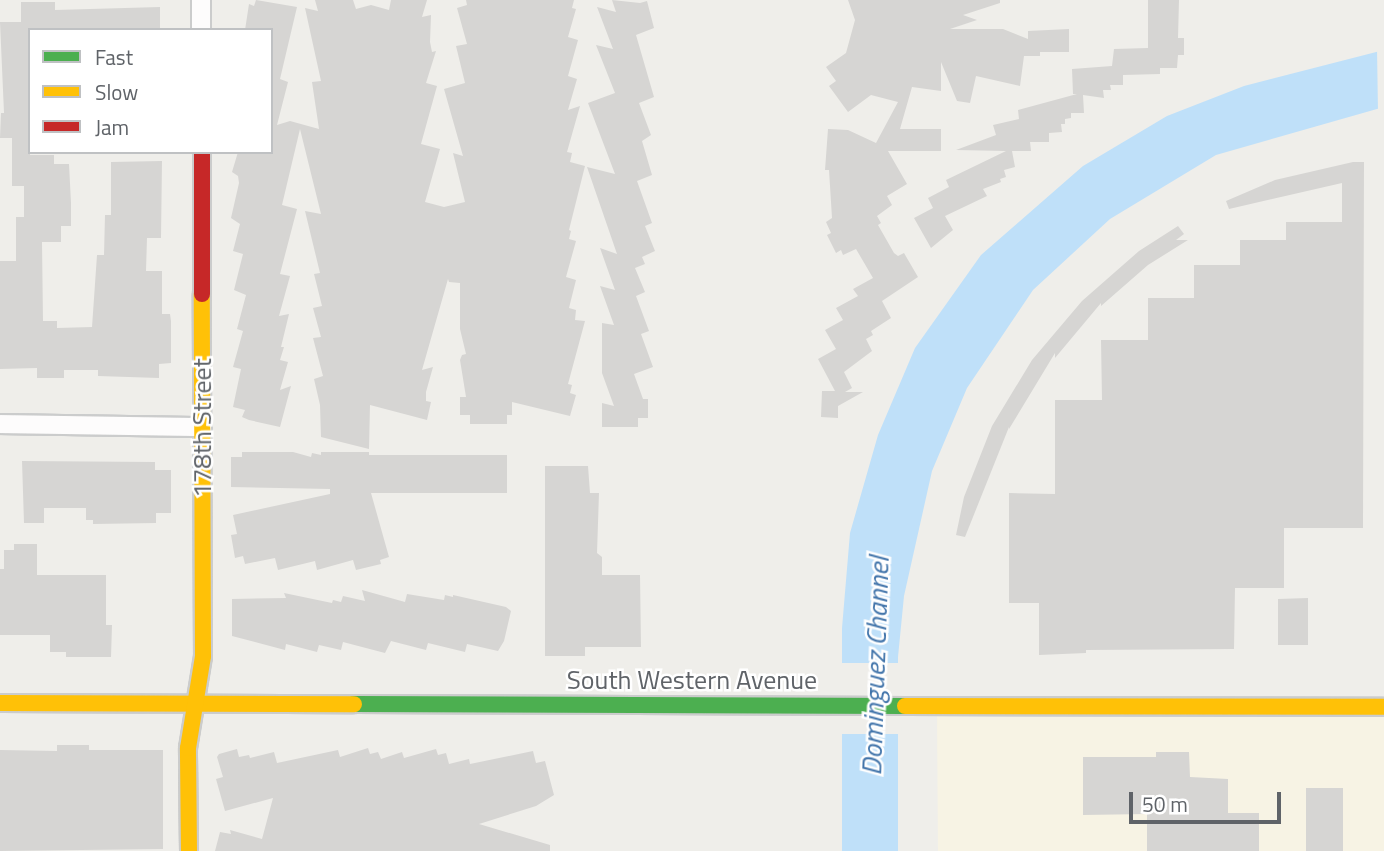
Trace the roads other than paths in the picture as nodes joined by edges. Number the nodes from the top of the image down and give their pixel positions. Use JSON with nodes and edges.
{"nodes":[{"id":1,"x":201,"y":0,"type":"edge"},
{"id":2,"x":201,"y":28,"type":"edge"},
{"id":3,"x":202,"y":154,"type":"edge"},
{"id":4,"x":0,"y":424,"type":"edge"},
{"id":5,"x":202,"y":427,"type":"junction"},
{"id":6,"x":0,"y":703,"type":"edge"},
{"id":7,"x":197,"y":703,"type":"junction"},
{"id":8,"x":1384,"y":707,"type":"edge"},
{"id":9,"x":189,"y":851,"type":"edge"}],
"edges":[{"from":1,"to":2,"type":"street"},
{"from":3,"to":5,"type":"main road","name":"178th Street"},
{"from":4,"to":5,"type":"street"},
{"from":5,"to":7,"type":"main road","name":"178th Street"},
{"from":6,"to":7,"type":"main road","name":"South Western Avenue"},
{"from":7,"to":8,"type":"main road","name":"South Western Avenue"},
{"from":7,"to":9,"type":"main road","name":"178th Street"}]}
